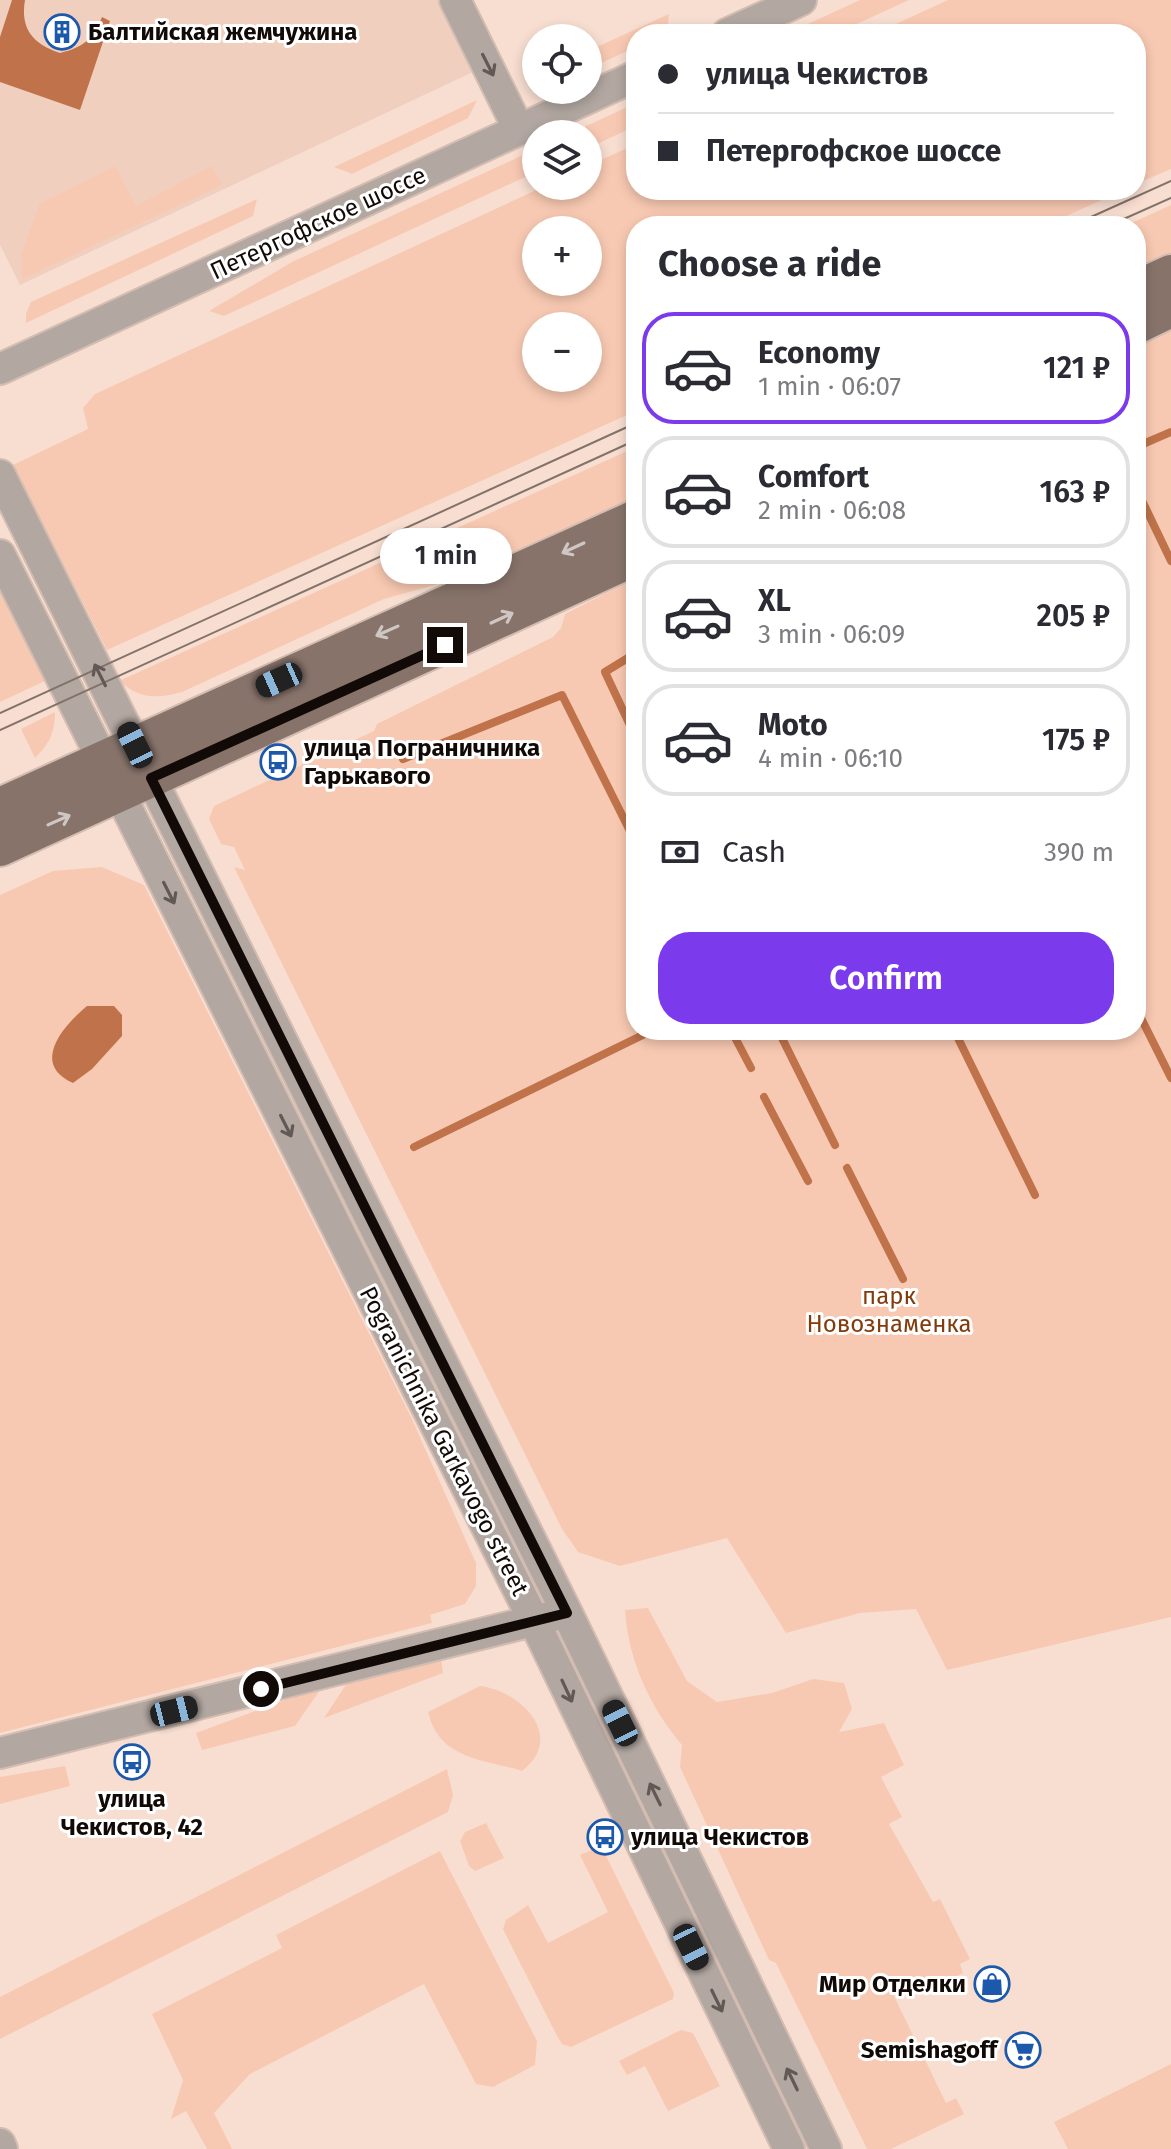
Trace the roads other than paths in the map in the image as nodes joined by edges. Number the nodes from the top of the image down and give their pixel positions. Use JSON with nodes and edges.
{"nodes":[{"id":1,"x":455,"y":0,"type":"edge"},
{"id":2,"x":801,"y":0,"type":"edge"},
{"id":3,"x":749,"y":24,"type":"edge"},
{"id":4,"x":626,"y":81,"type":"edge"},
{"id":5,"x":519,"y":130,"type":"junction"},
{"id":6,"x":1171,"y":274,"type":"edge"},
{"id":7,"x":1146,"y":285,"type":"edge"},
{"id":8,"x":1171,"y":308,"type":"edge"},
{"id":9,"x":1146,"y":320,"type":"edge"},
{"id":10,"x":0,"y":369,"type":"edge"},
{"id":11,"x":0,"y":475,"type":"edge"},
{"id":12,"x":626,"y":524,"type":"edge"},
{"id":13,"x":0,"y":555,"type":"edge"},
{"id":14,"x":626,"y":560,"type":"edge"},
{"id":15,"x":127,"y":769,"type":"junction"},
{"id":16,"x":0,"y":807,"type":"edge"},
{"id":17,"x":0,"y":847,"type":"edge"},
{"id":18,"x":567,"y":1613,"type":"junction"},
{"id":19,"x":534,"y":1621,"type":"junction"},
{"id":20,"x":0,"y":1753,"type":"edge"},
{"id":21,"x":789,"y":2149,"type":"edge"},
{"id":22,"x":826,"y":2149,"type":"edge"}],
"edges":[{"from":1,"to":5,"type":"street","one_way":true},
{"from":2,"to":3,"type":"street"},
{"from":4,"to":5,"type":"street","name":"Петергофское шоссе"},
{"from":5,"to":10,"type":"street","name":"Петергофское шоссе"},
{"from":6,"to":7,"type":"main road"},
{"from":8,"to":9,"type":"main road"},
{"from":15,"to":11,"type":"street","one_way":true},
{"from":12,"to":15,"type":"main road","one_way":true},
{"from":13,"to":15,"type":"street"},
{"from":15,"to":14,"type":"main road","one_way":true},
{"from":15,"to":16,"type":"main road"},
{"from":17,"to":15,"type":"main road","one_way":true},
{"from":15,"to":18,"type":"street"},
{"from":15,"to":19,"type":"street","one_way":true},
{"from":18,"to":19,"type":"street"},
{"from":22,"to":18,"type":"street","one_way":true},
{"from":19,"to":20,"type":"street"},
{"from":19,"to":21,"type":"street","name":"Pogranichnika Garkavogo street","one_way":true}]}
